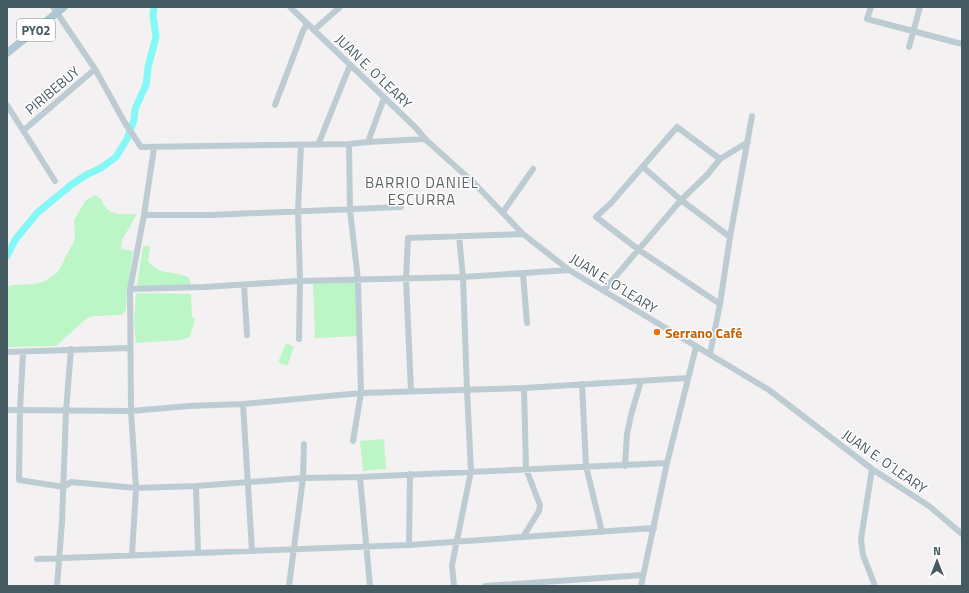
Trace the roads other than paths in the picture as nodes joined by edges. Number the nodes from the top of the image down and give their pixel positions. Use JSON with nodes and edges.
{"nodes":[{"id":1,"x":64,"y":7,"type":"edge"},
{"id":2,"x":290,"y":7,"type":"edge"},
{"id":3,"x":340,"y":7,"type":"edge"},
{"id":4,"x":871,"y":7,"type":"edge"},
{"id":5,"x":920,"y":7,"type":"edge"},
{"id":6,"x":54,"y":10,"type":"edge"},
{"id":7,"x":307,"y":24,"type":"junction"},
{"id":8,"x":314,"y":30,"type":"junction"},
{"id":9,"x":913,"y":32,"type":"junction"},
{"id":10,"x":962,"y":36,"type":"edge"},
{"id":11,"x":960,"y":44,"type":"edge"},
{"id":12,"x":909,"y":47,"type":"dead end"},
{"id":13,"x":7,"y":53,"type":"edge"},
{"id":14,"x":350,"y":65,"type":"junction"},
{"id":15,"x":95,"y":69,"type":"junction"},
{"id":16,"x":384,"y":98,"type":"junction"},
{"id":17,"x":7,"y":105,"type":"edge"},
{"id":18,"x":275,"y":105,"type":"dead end"},
{"id":19,"x":752,"y":116,"type":"dead end"},
{"id":20,"x":24,"y":130,"type":"junction"},
{"id":21,"x":425,"y":139,"type":"junction"},
{"id":22,"x":368,"y":142,"type":"junction"},
{"id":23,"x":748,"y":142,"type":"junction"},
{"id":24,"x":349,"y":144,"type":"junction"},
{"id":25,"x":301,"y":145,"type":"junction"},
{"id":26,"x":318,"y":145,"type":"junction"},
{"id":27,"x":154,"y":148,"type":"junction"},
{"id":28,"x":720,"y":159,"type":"junction"},
{"id":29,"x":643,"y":167,"type":"junction"},
{"id":30,"x":534,"y":169,"type":"dead end"},
{"id":31,"x":55,"y":181,"type":"dead end"},
{"id":32,"x":681,"y":200,"type":"junction"},
{"id":33,"x":401,"y":207,"type":"dead end"},
{"id":34,"x":350,"y":210,"type":"junction"},
{"id":35,"x":298,"y":211,"type":"junction"},
{"id":36,"x":503,"y":212,"type":"junction"},
{"id":37,"x":144,"y":215,"type":"junction"},
{"id":38,"x":523,"y":234,"type":"junction"},
{"id":39,"x":459,"y":236,"type":"junction"},
{"id":40,"x":730,"y":237,"type":"junction"},
{"id":41,"x":639,"y":250,"type":"junction"},
{"id":42,"x":569,"y":270,"type":"junction"},
{"id":43,"x":523,"y":274,"type":"junction"},
{"id":44,"x":463,"y":277,"type":"junction"},
{"id":45,"x":406,"y":278,"type":"junction"},
{"id":46,"x":358,"y":280,"type":"junction"},
{"id":47,"x":300,"y":281,"type":"junction"},
{"id":48,"x":244,"y":285,"type":"junction"},
{"id":49,"x":130,"y":289,"type":"junction"},
{"id":50,"x":604,"y":290,"type":"junction"},
{"id":51,"x":720,"y":304,"type":"junction"},
{"id":52,"x":527,"y":323,"type":"dead end"},
{"id":53,"x":247,"y":335,"type":"dead end"},
{"id":54,"x":299,"y":339,"type":"dead end"},
{"id":55,"x":696,"y":347,"type":"junction"},
{"id":56,"x":130,"y":348,"type":"junction"},
{"id":57,"x":71,"y":349,"type":"junction"},
{"id":58,"x":7,"y":352,"type":"edge"},
{"id":59,"x":23,"y":352,"type":"junction"},
{"id":60,"x":710,"y":354,"type":"junction"},
{"id":61,"x":688,"y":378,"type":"junction"},
{"id":62,"x":641,"y":381,"type":"junction"},
{"id":63,"x":582,"y":384,"type":"junction"},
{"id":64,"x":524,"y":388,"type":"junction"},
{"id":65,"x":467,"y":390,"type":"junction"},
{"id":66,"x":411,"y":391,"type":"junction"},
{"id":67,"x":361,"y":393,"type":"junction"},
{"id":68,"x":243,"y":404,"type":"junction"},
{"id":69,"x":7,"y":410,"type":"edge"},
{"id":70,"x":20,"y":410,"type":"junction"},
{"id":71,"x":66,"y":411,"type":"junction"},
{"id":72,"x":131,"y":411,"type":"junction"},
{"id":73,"x":353,"y":441,"type":"dead end"},
{"id":74,"x":304,"y":444,"type":"dead end"},
{"id":75,"x":667,"y":464,"type":"junction"},
{"id":76,"x":586,"y":466,"type":"junction"},
{"id":77,"x":625,"y":466,"type":"junction"},
{"id":78,"x":526,"y":469,"type":"junction"},
{"id":79,"x":872,"y":469,"type":"junction"},
{"id":80,"x":471,"y":471,"type":"junction"},
{"id":81,"x":410,"y":474,"type":"junction"},
{"id":82,"x":360,"y":477,"type":"junction"},
{"id":83,"x":303,"y":478,"type":"junction"},
{"id":84,"x":248,"y":482,"type":"junction"},
{"id":85,"x":196,"y":486,"type":"junction"},
{"id":86,"x":64,"y":487,"type":"junction"},
{"id":87,"x":136,"y":488,"type":"junction"},
{"id":88,"x":654,"y":528,"type":"junction"},
{"id":89,"x":602,"y":532,"type":"junction"},
{"id":90,"x":962,"y":534,"type":"edge"},
{"id":91,"x":523,"y":537,"type":"junction"},
{"id":92,"x":456,"y":542,"type":"junction"},
{"id":93,"x":409,"y":545,"type":"junction"},
{"id":94,"x":368,"y":547,"type":"junction"},
{"id":95,"x":294,"y":550,"type":"junction"},
{"id":96,"x":252,"y":551,"type":"junction"},
{"id":97,"x":198,"y":553,"type":"junction"},
{"id":98,"x":132,"y":556,"type":"junction"},
{"id":99,"x":59,"y":558,"type":"junction"},
{"id":100,"x":36,"y":559,"type":"dead end"},
{"id":101,"x":643,"y":575,"type":"junction"},
{"id":102,"x":57,"y":586,"type":"edge"},
{"id":103,"x":289,"y":586,"type":"edge"},
{"id":104,"x":370,"y":586,"type":"edge"},
{"id":105,"x":454,"y":586,"type":"edge"},
{"id":106,"x":485,"y":586,"type":"edge"},
{"id":107,"x":641,"y":586,"type":"edge"},
{"id":108,"x":875,"y":586,"type":"edge"}],
"edges":[{"from":1,"to":6,"type":"main road","number":"PY02"},
{"from":2,"to":7,"type":"street","name":"JUAN E. O´LEARY"},
{"from":3,"to":8,"type":"street"},
{"from":4,"to":9,"type":"street"},
{"from":5,"to":9,"type":"street"},
{"from":6,"to":13,"type":"main road","number":"PY02"},
{"from":6,"to":15,"type":"street"},
{"from":7,"to":8,"type":"street","name":"JUAN E. O´LEARY"},
{"from":7,"to":18,"type":"street"},
{"from":8,"to":14,"type":"street","name":"JUAN E. O´LEARY"},
{"from":9,"to":11,"type":"street"},
{"from":9,"to":12,"type":"street"},
{"from":10,"to":11,"type":"street"},
{"from":14,"to":16,"type":"street","name":"JUAN E. O´LEARY"},
{"from":14,"to":26,"type":"street"},
{"from":15,"to":20,"type":"street","name":"PIRIBEBUY"},
{"from":15,"to":27,"type":"street"},
{"from":16,"to":21,"type":"street","name":"JUAN E. O´LEARY"},
{"from":16,"to":22,"type":"street"},
{"from":17,"to":20,"type":"street"},
{"from":19,"to":23,"type":"street"},
{"from":20,"to":31,"type":"street"},
{"from":21,"to":22,"type":"street"},
{"from":21,"to":36,"type":"street","name":"JUAN E. O´LEARY"},
{"from":22,"to":24,"type":"street"},
{"from":23,"to":28,"type":"street"},
{"from":23,"to":40,"type":"street"},
{"from":24,"to":26,"type":"street"},
{"from":24,"to":34,"type":"street"},
{"from":25,"to":26,"type":"street"},
{"from":25,"to":27,"type":"street"},
{"from":25,"to":35,"type":"street"},
{"from":27,"to":37,"type":"street"},
{"from":28,"to":29,"type":"street"},
{"from":28,"to":32,"type":"street"},
{"from":29,"to":32,"type":"street"},
{"from":29,"to":41,"type":"street"},
{"from":30,"to":36,"type":"street"},
{"from":32,"to":40,"type":"street"},
{"from":32,"to":41,"type":"street"},
{"from":33,"to":34,"type":"street"},
{"from":34,"to":35,"type":"street"},
{"from":34,"to":46,"type":"street"},
{"from":35,"to":37,"type":"street"},
{"from":35,"to":47,"type":"street"},
{"from":36,"to":38,"type":"street","name":"JUAN E. O´LEARY"},
{"from":37,"to":49,"type":"street"},
{"from":38,"to":39,"type":"street"},
{"from":38,"to":42,"type":"street","name":"JUAN E. O´LEARY"},
{"from":39,"to":44,"type":"street"},
{"from":39,"to":45,"type":"street"},
{"from":40,"to":51,"type":"street"},
{"from":41,"to":50,"type":"street"},
{"from":41,"to":51,"type":"street"},
{"from":42,"to":43,"type":"street"},
{"from":42,"to":50,"type":"street","name":"JUAN E. O´LEARY"},
{"from":43,"to":44,"type":"street"},
{"from":43,"to":52,"type":"street"},
{"from":44,"to":45,"type":"street"},
{"from":44,"to":65,"type":"street"},
{"from":45,"to":46,"type":"street"},
{"from":45,"to":66,"type":"street"},
{"from":46,"to":47,"type":"street"},
{"from":46,"to":67,"type":"street"},
{"from":47,"to":48,"type":"street"},
{"from":47,"to":54,"type":"street"},
{"from":48,"to":49,"type":"street"},
{"from":48,"to":53,"type":"street"},
{"from":49,"to":56,"type":"street"},
{"from":50,"to":55,"type":"street","name":"JUAN E. O´LEARY"},
{"from":51,"to":60,"type":"street"},
{"from":55,"to":60,"type":"street","name":"JUAN E. O´LEARY"},
{"from":55,"to":61,"type":"street"},
{"from":56,"to":57,"type":"street"},
{"from":56,"to":72,"type":"street"},
{"from":57,"to":59,"type":"street"},
{"from":57,"to":71,"type":"street"},
{"from":58,"to":59,"type":"street"},
{"from":59,"to":70,"type":"street"},
{"from":60,"to":79,"type":"street","name":"JUAN E. O´LEARY"},
{"from":61,"to":62,"type":"street"},
{"from":61,"to":75,"type":"street"},
{"from":62,"to":63,"type":"street"},
{"from":62,"to":77,"type":"street"},
{"from":63,"to":64,"type":"street"},
{"from":63,"to":76,"type":"street"},
{"from":64,"to":65,"type":"street"},
{"from":64,"to":78,"type":"street"},
{"from":65,"to":66,"type":"street"},
{"from":65,"to":80,"type":"street"},
{"from":66,"to":67,"type":"street"},
{"from":67,"to":68,"type":"street"},
{"from":67,"to":73,"type":"street"},
{"from":68,"to":72,"type":"street"},
{"from":68,"to":84,"type":"street"},
{"from":69,"to":70,"type":"street"},
{"from":70,"to":71,"type":"street"},
{"from":70,"to":86,"type":"street"},
{"from":71,"to":72,"type":"street"},
{"from":71,"to":86,"type":"street"},
{"from":72,"to":87,"type":"street"},
{"from":74,"to":83,"type":"street"},
{"from":75,"to":77,"type":"street"},
{"from":75,"to":88,"type":"street"},
{"from":76,"to":77,"type":"street"},
{"from":76,"to":78,"type":"street"},
{"from":76,"to":89,"type":"street"},
{"from":78,"to":80,"type":"street"},
{"from":78,"to":91,"type":"street"},
{"from":79,"to":90,"type":"street","name":"JUAN E. O´LEARY"},
{"from":79,"to":108,"type":"street"},
{"from":80,"to":81,"type":"street"},
{"from":80,"to":92,"type":"street"},
{"from":81,"to":82,"type":"street"},
{"from":81,"to":93,"type":"street"},
{"from":82,"to":83,"type":"street"},
{"from":82,"to":94,"type":"street"},
{"from":83,"to":84,"type":"street"},
{"from":83,"to":95,"type":"street"},
{"from":84,"to":85,"type":"street"},
{"from":84,"to":96,"type":"street"},
{"from":85,"to":87,"type":"street"},
{"from":85,"to":97,"type":"street"},
{"from":86,"to":87,"type":"street"},
{"from":86,"to":99,"type":"street"},
{"from":87,"to":98,"type":"street"},
{"from":88,"to":89,"type":"street"},
{"from":88,"to":101,"type":"street"},
{"from":89,"to":91,"type":"street"},
{"from":91,"to":92,"type":"street"},
{"from":92,"to":93,"type":"street"},
{"from":92,"to":105,"type":"street"},
{"from":93,"to":94,"type":"street"},
{"from":94,"to":95,"type":"street"},
{"from":94,"to":104,"type":"street"},
{"from":95,"to":96,"type":"street"},
{"from":95,"to":103,"type":"street"},
{"from":96,"to":97,"type":"street"},
{"from":97,"to":98,"type":"street"},
{"from":98,"to":99,"type":"street"},
{"from":99,"to":100,"type":"street"},
{"from":99,"to":102,"type":"street"},
{"from":101,"to":106,"type":"street"},
{"from":101,"to":107,"type":"street"}]}
